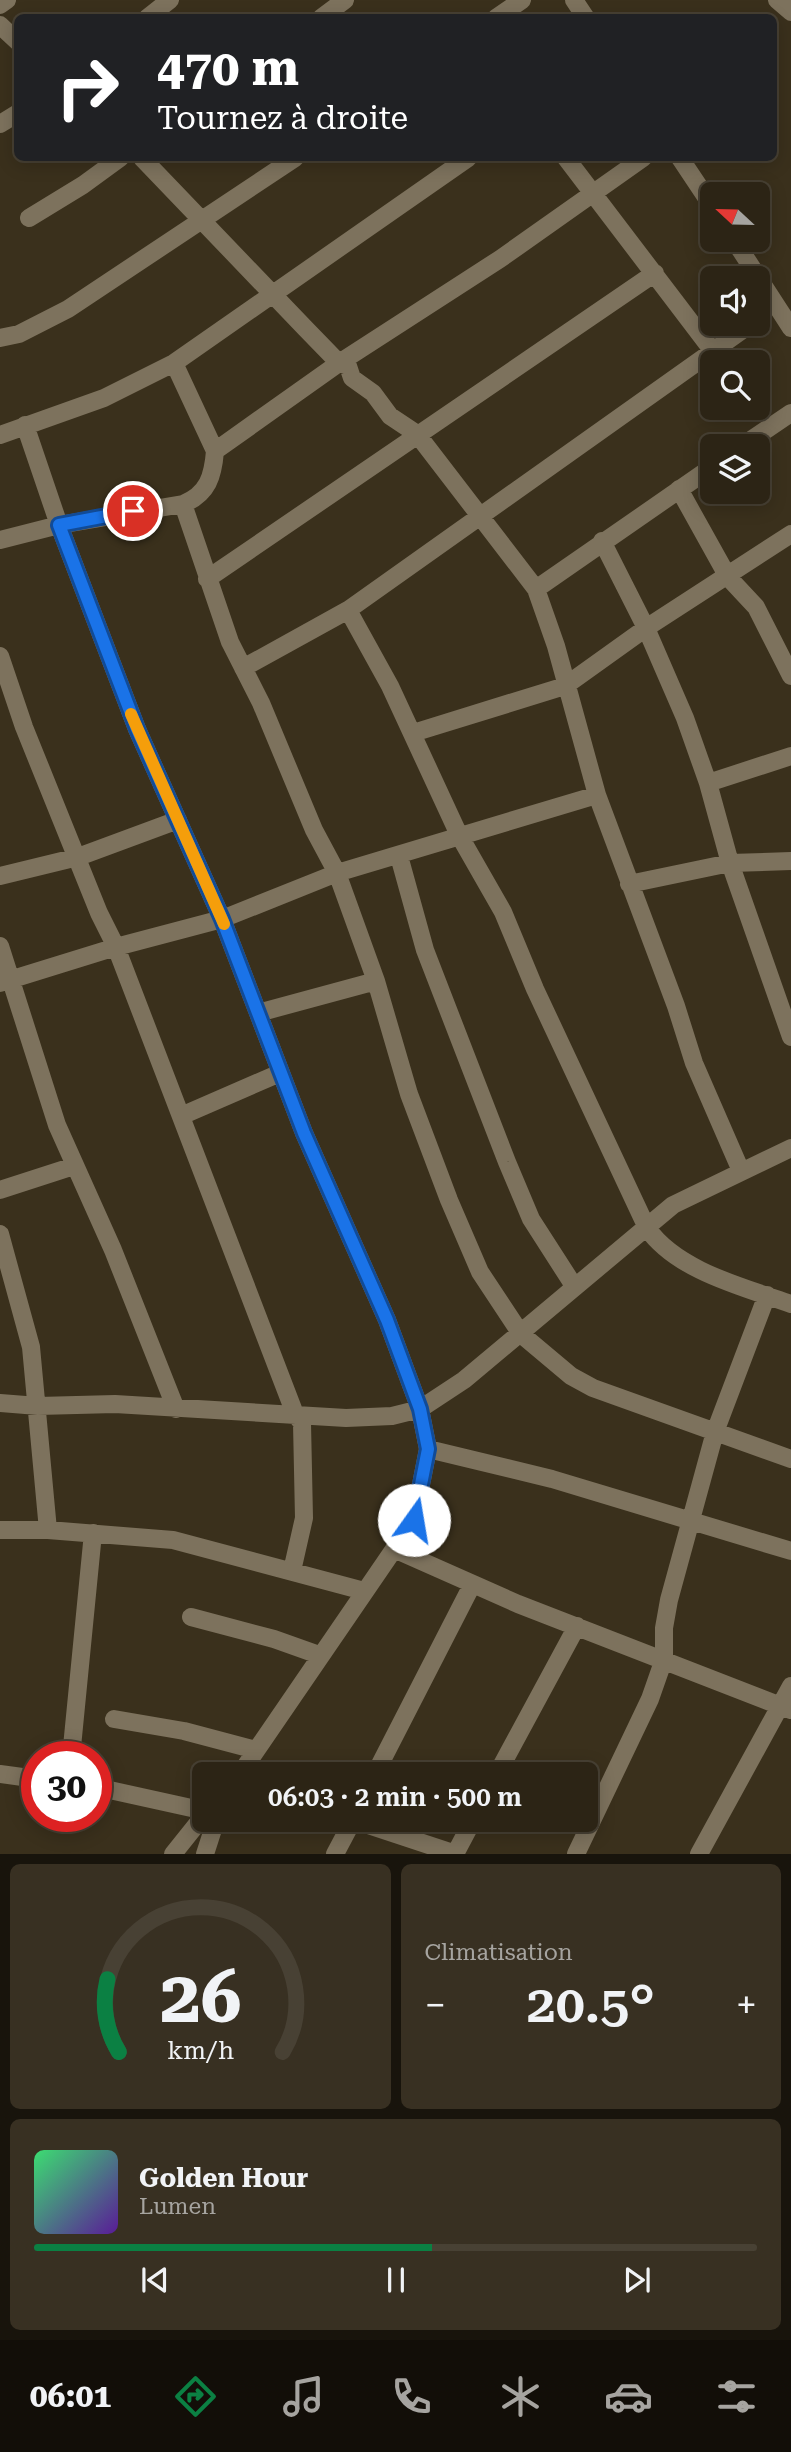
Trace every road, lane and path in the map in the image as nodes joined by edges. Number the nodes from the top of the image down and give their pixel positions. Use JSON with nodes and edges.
{"nodes":[{"id":1,"x":7,"y":0,"type":"edge"},
{"id":2,"x":170,"y":0,"type":"edge"},
{"id":3,"x":345,"y":0,"type":"edge"},
{"id":4,"x":522,"y":0,"type":"edge"},
{"id":5,"x":777,"y":0,"type":"edge"},
{"id":6,"x":0,"y":5,"type":"edge"},
{"id":7,"x":791,"y":12,"type":"edge"},
{"id":8,"x":152,"y":14,"type":"edge"},
{"id":9,"x":326,"y":14,"type":"edge"},
{"id":10,"x":502,"y":14,"type":"edge"},
{"id":11,"x":0,"y":25,"type":"edge"},
{"id":12,"x":14,"y":38,"type":"edge"},
{"id":13,"x":116,"y":161,"type":"edge"},
{"id":14,"x":145,"y":161,"type":"edge"},
{"id":15,"x":290,"y":161,"type":"edge"},
{"id":16,"x":464,"y":161,"type":"edge"},
{"id":17,"x":568,"y":161,"type":"edge"},
{"id":18,"x":639,"y":161,"type":"edge"},
{"id":19,"x":682,"y":161,"type":"edge"},
{"id":20,"x":700,"y":188,"type":"edge"},
{"id":21,"x":594,"y":193,"type":"junction"},
{"id":22,"x":29,"y":218,"type":"dead end"},
{"id":23,"x":200,"y":221,"type":"junction"},
{"id":24,"x":742,"y":252,"type":"edge"},
{"id":25,"x":655,"y":273,"type":"junction"},
{"id":26,"x":273,"y":294,"type":"junction"},
{"id":27,"x":777,"y":307,"type":"junction"},
{"id":28,"x":770,"y":311,"type":"edge"},
{"id":29,"x":791,"y":328,"type":"edge"},
{"id":30,"x":733,"y":336,"type":"edge"},
{"id":31,"x":0,"y":338,"type":"edge"},
{"id":32,"x":712,"y":350,"type":"joint"},
{"id":33,"x":700,"y":359,"type":"edge"},
{"id":34,"x":174,"y":363,"type":"junction"},
{"id":35,"x":339,"y":363,"type":"junction"},
{"id":36,"x":791,"y":413,"type":"edge"},
{"id":37,"x":25,"y":425,"type":"junction"},
{"id":38,"x":417,"y":434,"type":"junction"},
{"id":39,"x":760,"y":434,"type":"edge"},
{"id":40,"x":0,"y":435,"type":"edge"},
{"id":41,"x":215,"y":451,"type":"junction"},
{"id":42,"x":700,"y":475,"type":"edge"},
{"id":43,"x":679,"y":489,"type":"junction"},
{"id":44,"x":183,"y":504,"type":"junction"},
{"id":45,"x":481,"y":514,"type":"junction"},
{"id":46,"x":59,"y":525,"type":"junction"},
{"id":47,"x":791,"y":534,"type":"edge"},
{"id":48,"x":0,"y":540,"type":"edge"},
{"id":49,"x":602,"y":541,"type":"junction"},
{"id":50,"x":727,"y":577,"type":"junction"},
{"id":51,"x":207,"y":579,"type":"junction"},
{"id":52,"x":536,"y":589,"type":"junction"},
{"id":53,"x":348,"y":610,"type":"junction"},
{"id":54,"x":646,"y":628,"type":"junction"},
{"id":55,"x":784,"y":644,"type":"edge"},
{"id":56,"x":0,"y":656,"type":"edge"},
{"id":57,"x":243,"y":668,"type":"junction"},
{"id":58,"x":791,"y":676,"type":"edge"},
{"id":59,"x":565,"y":686,"type":"junction"},
{"id":60,"x":413,"y":733,"type":"junction"},
{"id":61,"x":791,"y":756,"type":"edge"},
{"id":62,"x":708,"y":783,"type":"junction"},
{"id":63,"x":597,"y":795,"type":"junction"},
{"id":64,"x":178,"y":820,"type":"junction"},
{"id":65,"x":459,"y":835,"type":"junction"},
{"id":66,"x":399,"y":856,"type":"junction"},
{"id":67,"x":78,"y":857,"type":"junction"},
{"id":68,"x":791,"y":861,"type":"edge"},
{"id":69,"x":730,"y":863,"type":"junction"},
{"id":70,"x":337,"y":873,"type":"junction"},
{"id":71,"x":0,"y":876,"type":"edge"},
{"id":72,"x":629,"y":884,"type":"junction"},
{"id":73,"x":222,"y":919,"type":"junction"},
{"id":74,"x":0,"y":946,"type":"edge"},
{"id":75,"x":116,"y":947,"type":"junction"},
{"id":76,"x":376,"y":981,"type":"junction"},
{"id":77,"x":5,"y":982,"type":"edge"},
{"id":78,"x":258,"y":1013,"type":"junction"},
{"id":79,"x":791,"y":1037,"type":"edge"},
{"id":80,"x":280,"y":1073,"type":"junction"},
{"id":81,"x":181,"y":1116,"type":"junction"},
{"id":82,"x":791,"y":1148,"type":"edge"},
{"id":83,"x":74,"y":1166,"type":"junction"},
{"id":84,"x":741,"y":1171,"type":"junction"},
{"id":85,"x":0,"y":1189,"type":"edge"},
{"id":86,"x":647,"y":1228,"type":"junction"},
{"id":87,"x":0,"y":1234,"type":"edge"},
{"id":88,"x":574,"y":1286,"type":"junction"},
{"id":89,"x":767,"y":1295,"type":"junction"},
{"id":90,"x":791,"y":1304,"type":"edge"},
{"id":91,"x":521,"y":1334,"type":"junction"},
{"id":92,"x":0,"y":1403,"type":"edge"},
{"id":93,"x":38,"y":1406,"type":"junction"},
{"id":94,"x":176,"y":1409,"type":"junction"},
{"id":95,"x":420,"y":1409,"type":"junction"},
{"id":96,"x":295,"y":1414,"type":"junction"},
{"id":97,"x":715,"y":1432,"type":"junction"},
{"id":98,"x":428,"y":1449,"type":"junction"},
{"id":99,"x":791,"y":1459,"type":"edge"},
{"id":100,"x":692,"y":1521,"type":"junction"},
{"id":101,"x":0,"y":1530,"type":"edge"},
{"id":102,"x":48,"y":1530,"type":"junction"},
{"id":103,"x":93,"y":1533,"type":"junction"},
{"id":104,"x":394,"y":1549,"type":"junction"},
{"id":105,"x":791,"y":1550,"type":"edge"},
{"id":106,"x":292,"y":1571,"type":"junction"},
{"id":107,"x":472,"y":1585,"type":"junction"},
{"id":108,"x":364,"y":1591,"type":"junction"},
{"id":109,"x":191,"y":1617,"type":"dead end"},
{"id":110,"x":577,"y":1626,"type":"junction"},
{"id":111,"x":319,"y":1655,"type":"junction"},
{"id":112,"x":664,"y":1659,"type":"junction"},
{"id":113,"x":791,"y":1686,"type":"edge"},
{"id":114,"x":786,"y":1707,"type":"edge"},
{"id":115,"x":114,"y":1719,"type":"dead end"},
{"id":116,"x":73,"y":1741,"type":"edge"},
{"id":117,"x":256,"y":1750,"type":"junction"},
{"id":118,"x":248,"y":1762,"type":"edge"},
{"id":119,"x":381,"y":1762,"type":"edge"},
{"id":120,"x":503,"y":1762,"type":"edge"},
{"id":121,"x":0,"y":1774,"type":"edge"},
{"id":122,"x":21,"y":1777,"type":"edge"},
{"id":123,"x":112,"y":1791,"type":"edge"},
{"id":124,"x":192,"y":1809,"type":"edge"},
{"id":125,"x":192,"y":1829,"type":"edge"},
{"id":126,"x":212,"y":1832,"type":"edge"},
{"id":127,"x":346,"y":1832,"type":"edge"},
{"id":128,"x":390,"y":1832,"type":"edge"},
{"id":129,"x":466,"y":1832,"type":"edge"},
{"id":130,"x":173,"y":1853,"type":"edge"},
{"id":131,"x":205,"y":1853,"type":"edge"},
{"id":132,"x":335,"y":1853,"type":"edge"},
{"id":133,"x":455,"y":1853,"type":"edge"},
{"id":134,"x":576,"y":1853,"type":"edge"},
{"id":135,"x":699,"y":1853,"type":"edge"}],
"edges":[{"from":1,"to":6,"type":"street"},
{"from":2,"to":8,"type":"street"},
{"from":3,"to":9,"type":"street"},
{"from":4,"to":10,"type":"street"},
{"from":5,"to":7,"type":"street"},
{"from":11,"to":12,"type":"street"},
{"from":13,"to":22,"type":"street"},
{"from":14,"to":23,"type":"street"},
{"from":15,"to":23,"type":"street"},
{"from":16,"to":26,"type":"street"},
{"from":17,"to":21,"type":"street"},
{"from":18,"to":21,"type":"street"},
{"from":19,"to":20,"type":"street"},
{"from":21,"to":25,"type":"street"},
{"from":21,"to":35,"type":"street"},
{"from":23,"to":26,"type":"street"},
{"from":23,"to":31,"type":"street"},
{"from":24,"to":27,"type":"street"},
{"from":25,"to":32,"type":"street"},
{"from":25,"to":38,"type":"street"},
{"from":26,"to":34,"type":"street"},
{"from":26,"to":35,"type":"street"},
{"from":27,"to":28,"type":"street"},
{"from":27,"to":29,"type":"street"},
{"from":30,"to":32,"type":"street"},
{"from":33,"to":45,"type":"street"},
{"from":34,"to":37,"type":"street"},
{"from":34,"to":41,"type":"street"},
{"from":35,"to":38,"type":"street"},
{"from":35,"to":41,"type":"street"},
{"from":36,"to":39,"type":"street"},
{"from":37,"to":40,"type":"street"},
{"from":37,"to":46,"type":"street"},
{"from":38,"to":45,"type":"street"},
{"from":38,"to":51,"type":"street"},
{"from":41,"to":44,"type":"street"},
{"from":42,"to":43,"type":"street"},
{"from":43,"to":49,"type":"street"},
{"from":43,"to":50,"type":"street"},
{"from":44,"to":46,"type":"street"},
{"from":44,"to":51,"type":"street"},
{"from":45,"to":52,"type":"street"},
{"from":45,"to":53,"type":"street"},
{"from":46,"to":48,"type":"street"},
{"from":46,"to":64,"type":"street"},
{"from":47,"to":50,"type":"street"},
{"from":49,"to":52,"type":"street"},
{"from":49,"to":54,"type":"street"},
{"from":50,"to":54,"type":"street"},
{"from":50,"to":55,"type":"street"},
{"from":51,"to":57,"type":"street"},
{"from":52,"to":59,"type":"street"},
{"from":53,"to":57,"type":"street"},
{"from":53,"to":60,"type":"street"},
{"from":54,"to":59,"type":"street"},
{"from":54,"to":62,"type":"street"},
{"from":55,"to":58,"type":"street"},
{"from":56,"to":67,"type":"street"},
{"from":57,"to":70,"type":"street"},
{"from":59,"to":60,"type":"street"},
{"from":59,"to":63,"type":"street"},
{"from":60,"to":65,"type":"street"},
{"from":61,"to":62,"type":"street"},
{"from":62,"to":69,"type":"street"},
{"from":63,"to":65,"type":"street"},
{"from":63,"to":72,"type":"street"},
{"from":64,"to":67,"type":"street"},
{"from":64,"to":73,"type":"street"},
{"from":65,"to":66,"type":"street"},
{"from":65,"to":86,"type":"street"},
{"from":66,"to":70,"type":"street"},
{"from":66,"to":88,"type":"street"},
{"from":67,"to":71,"type":"street"},
{"from":67,"to":75,"type":"street"},
{"from":68,"to":69,"type":"street"},
{"from":69,"to":72,"type":"street"},
{"from":69,"to":79,"type":"street"},
{"from":70,"to":73,"type":"street"},
{"from":70,"to":76,"type":"street"},
{"from":72,"to":84,"type":"street"},
{"from":73,"to":75,"type":"street"},
{"from":73,"to":78,"type":"street"},
{"from":74,"to":77,"type":"street"},
{"from":75,"to":77,"type":"street"},
{"from":75,"to":81,"type":"street"},
{"from":76,"to":78,"type":"street"},
{"from":76,"to":91,"type":"street"},
{"from":77,"to":83,"type":"street"},
{"from":78,"to":80,"type":"street"},
{"from":80,"to":81,"type":"street"},
{"from":80,"to":95,"type":"street"},
{"from":81,"to":96,"type":"street"},
{"from":82,"to":84,"type":"street"},
{"from":83,"to":85,"type":"street"},
{"from":83,"to":94,"type":"street"},
{"from":84,"to":86,"type":"street"},
{"from":86,"to":88,"type":"street"},
{"from":86,"to":89,"type":"street"},
{"from":87,"to":93,"type":"street"},
{"from":88,"to":91,"type":"street"},
{"from":89,"to":90,"type":"street"},
{"from":89,"to":97,"type":"street"},
{"from":91,"to":95,"type":"street"},
{"from":91,"to":97,"type":"street"},
{"from":92,"to":93,"type":"street"},
{"from":93,"to":94,"type":"street"},
{"from":93,"to":102,"type":"street"},
{"from":94,"to":96,"type":"street"},
{"from":95,"to":96,"type":"street"},
{"from":95,"to":98,"type":"street"},
{"from":96,"to":106,"type":"street"},
{"from":97,"to":99,"type":"street"},
{"from":97,"to":100,"type":"street"},
{"from":98,"to":100,"type":"street"},
{"from":98,"to":104,"type":"street"},
{"from":100,"to":105,"type":"street"},
{"from":100,"to":112,"type":"street"},
{"from":101,"to":102,"type":"street"},
{"from":102,"to":103,"type":"street"},
{"from":103,"to":106,"type":"street"},
{"from":103,"to":116,"type":"street"},
{"from":104,"to":107,"type":"street"},
{"from":104,"to":108,"type":"street"},
{"from":106,"to":108,"type":"street"},
{"from":107,"to":110,"type":"street"},
{"from":107,"to":119,"type":"street"},
{"from":108,"to":111,"type":"street"},
{"from":109,"to":111,"type":"street"},
{"from":110,"to":112,"type":"street"},
{"from":110,"to":120,"type":"street"},
{"from":111,"to":117,"type":"street"},
{"from":112,"to":114,"type":"street"},
{"from":112,"to":134,"type":"street"},
{"from":113,"to":114,"type":"street"},
{"from":114,"to":135,"type":"street"},
{"from":115,"to":117,"type":"street"},
{"from":117,"to":118,"type":"street"},
{"from":121,"to":122,"type":"street"},
{"from":123,"to":124,"type":"street"},
{"from":125,"to":130,"type":"street"},
{"from":126,"to":131,"type":"street"},
{"from":127,"to":132,"type":"street"},
{"from":128,"to":133,"type":"street"},
{"from":129,"to":133,"type":"street"}]}
